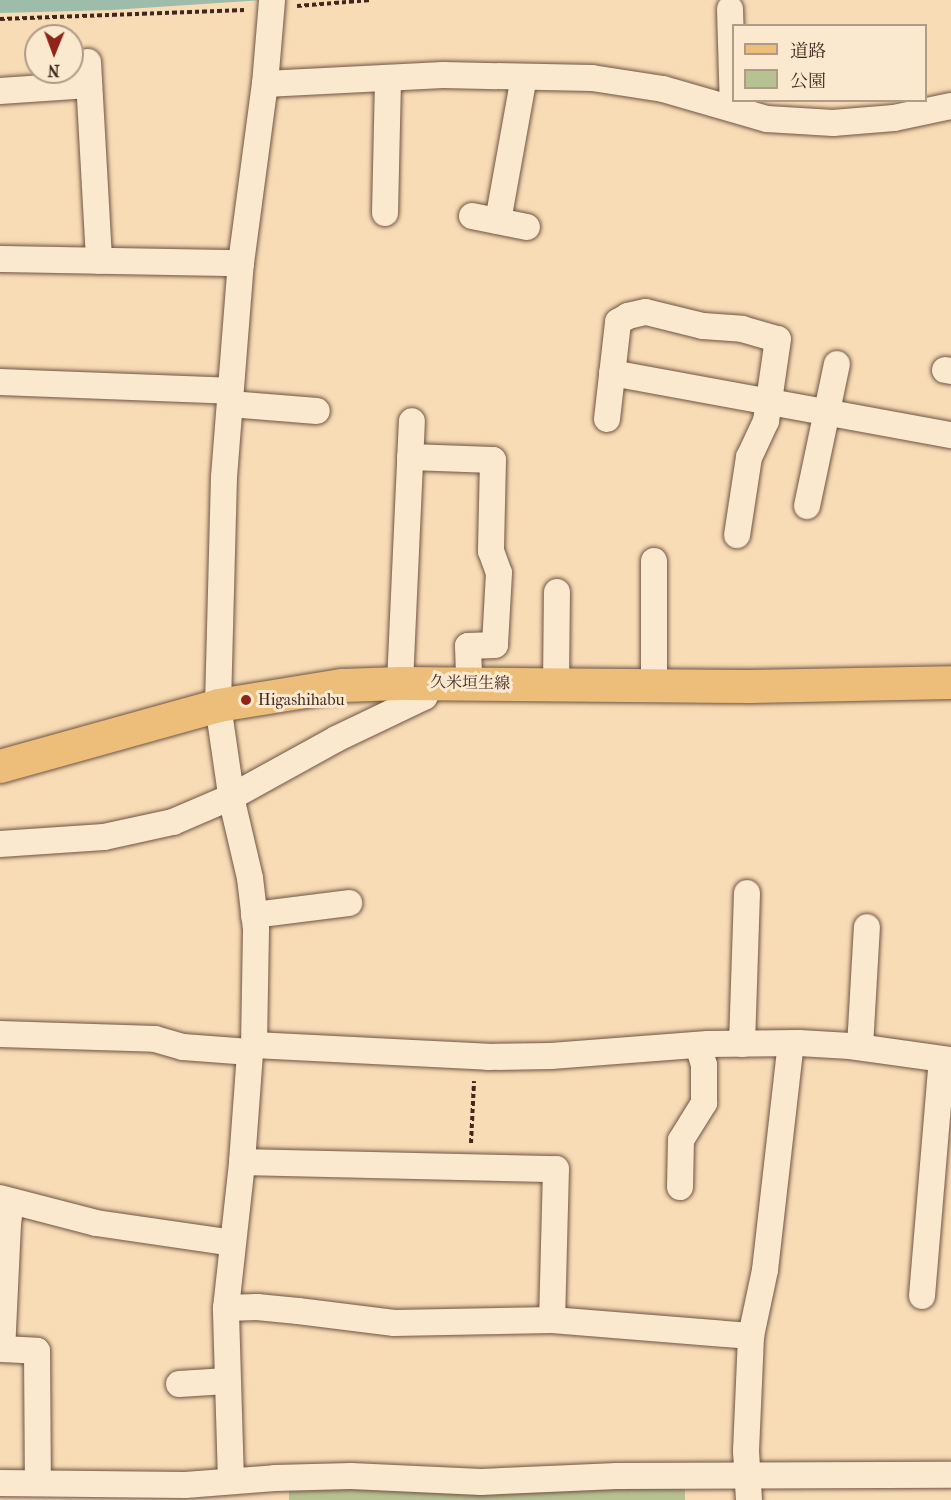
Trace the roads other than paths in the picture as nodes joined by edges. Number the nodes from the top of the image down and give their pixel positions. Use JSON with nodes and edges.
{"nodes":[{"id":1,"x":272,"y":4,"type":"edge"},
{"id":2,"x":730,"y":9,"type":"dead end"},
{"id":3,"x":732,"y":75,"type":"edge"},
{"id":4,"x":524,"y":77,"type":"junction"},
{"id":5,"x":388,"y":78,"type":"junction"},
{"id":6,"x":265,"y":84,"type":"junction"},
{"id":7,"x":0,"y":91,"type":"edge"},
{"id":8,"x":733,"y":102,"type":"edge"},
{"id":9,"x":951,"y":106,"type":"edge"},
{"id":10,"x":733,"y":108,"type":"junction"},
{"id":11,"x":385,"y":213,"type":"dead end"},
{"id":12,"x":472,"y":216,"type":"dead end"},
{"id":13,"x":498,"y":221,"type":"junction"},
{"id":14,"x":527,"y":227,"type":"dead end"},
{"id":15,"x":0,"y":259,"type":"edge"},
{"id":16,"x":99,"y":261,"type":"junction"},
{"id":17,"x":241,"y":263,"type":"junction"},
{"id":18,"x":837,"y":364,"type":"dead end"},
{"id":19,"x":612,"y":373,"type":"junction"},
{"id":20,"x":0,"y":382,"type":"edge"},
{"id":21,"x":230,"y":398,"type":"junction"},
{"id":22,"x":768,"y":403,"type":"junction"},
{"id":23,"x":317,"y":411,"type":"dead end"},
{"id":24,"x":828,"y":414,"type":"junction"},
{"id":25,"x":607,"y":418,"type":"dead end"},
{"id":26,"x":412,"y":421,"type":"dead end"},
{"id":27,"x":951,"y":435,"type":"edge"},
{"id":28,"x":410,"y":457,"type":"junction"},
{"id":29,"x":807,"y":506,"type":"dead end"},
{"id":30,"x":737,"y":535,"type":"dead end"},
{"id":31,"x":654,"y":561,"type":"dead end"},
{"id":32,"x":557,"y":592,"type":"dead end"},
{"id":33,"x":400,"y":682,"type":"junction"},
{"id":34,"x":951,"y":682,"type":"edge"},
{"id":35,"x":432,"y":683,"type":"junction"},
{"id":36,"x":469,"y":683,"type":"junction"},
{"id":37,"x":556,"y":684,"type":"junction"},
{"id":38,"x":654,"y":686,"type":"junction"},
{"id":39,"x":218,"y":705,"type":"junction"},
{"id":40,"x":0,"y":766,"type":"edge"},
{"id":41,"x":231,"y":797,"type":"junction"},
{"id":42,"x":0,"y":844,"type":"edge"},
{"id":43,"x":747,"y":893,"type":"dead end"},
{"id":44,"x":349,"y":903,"type":"dead end"},
{"id":45,"x":254,"y":915,"type":"junction"},
{"id":46,"x":867,"y":927,"type":"dead end"},
{"id":47,"x":0,"y":1034,"type":"edge"},
{"id":48,"x":791,"y":1043,"type":"junction"},
{"id":49,"x":742,"y":1044,"type":"junction"},
{"id":50,"x":698,"y":1045,"type":"junction"},
{"id":51,"x":860,"y":1047,"type":"junction"},
{"id":52,"x":252,"y":1049,"type":"junction"},
{"id":53,"x":947,"y":1060,"type":"edge"},
{"id":54,"x":242,"y":1162,"type":"junction"},
{"id":55,"x":680,"y":1187,"type":"dead end"},
{"id":56,"x":6,"y":1200,"type":"edge"},
{"id":57,"x":233,"y":1243,"type":"junction"},
{"id":58,"x":928,"y":1281,"type":"dead end"},
{"id":59,"x":226,"y":1308,"type":"junction"},
{"id":60,"x":552,"y":1320,"type":"junction"},
{"id":61,"x":751,"y":1336,"type":"junction"},
{"id":62,"x":226,"y":1381,"type":"junction"},
{"id":63,"x":179,"y":1384,"type":"dead end"},
{"id":64,"x":951,"y":1475,"type":"edge"},
{"id":65,"x":38,"y":1482,"type":"junction"},
{"id":66,"x":0,"y":1483,"type":"edge"},
{"id":67,"x":749,"y":1487,"type":"edge"},
{"id":68,"x":216,"y":1488,"type":"edge"}],
"edges":[{"from":1,"to":6,"type":"street"},
{"from":2,"to":3,"type":"street"},
{"from":4,"to":5,"type":"street"},
{"from":4,"to":10,"type":"street"},
{"from":4,"to":13,"type":"street"},
{"from":5,"to":6,"type":"street"},
{"from":5,"to":11,"type":"street"},
{"from":6,"to":17,"type":"street"},
{"from":7,"to":16,"type":"street"},
{"from":8,"to":10,"type":"street"},
{"from":9,"to":10,"type":"street"},
{"from":12,"to":13,"type":"street"},
{"from":13,"to":14,"type":"street"},
{"from":15,"to":16,"type":"street"},
{"from":16,"to":17,"type":"street"},
{"from":17,"to":21,"type":"street"},
{"from":18,"to":24,"type":"street"},
{"from":19,"to":22,"type":"street"},
{"from":19,"to":22,"type":"street"},
{"from":19,"to":25,"type":"street"},
{"from":20,"to":21,"type":"street"},
{"from":21,"to":23,"type":"street"},
{"from":21,"to":39,"type":"street"},
{"from":22,"to":24,"type":"street"},
{"from":22,"to":30,"type":"street"},
{"from":24,"to":27,"type":"street"},
{"from":24,"to":29,"type":"street"},
{"from":26,"to":28,"type":"street"},
{"from":28,"to":33,"type":"street"},
{"from":28,"to":36,"type":"street"},
{"from":31,"to":38,"type":"street"},
{"from":32,"to":37,"type":"street"},
{"from":33,"to":35,"type":"main road","name":"久米垣生線"},
{"from":33,"to":39,"type":"main road","name":"久米垣生線"},
{"from":34,"to":38,"type":"main road","name":"久米垣生線"},
{"from":35,"to":36,"type":"main road","name":"久米垣生線"},
{"from":35,"to":41,"type":"street"},
{"from":36,"to":37,"type":"main road","name":"久米垣生線"},
{"from":37,"to":38,"type":"main road","name":"久米垣生線"},
{"from":39,"to":40,"type":"main road","name":"久米垣生線"},
{"from":39,"to":41,"type":"street"},
{"from":41,"to":42,"type":"street"},
{"from":41,"to":45,"type":"street"},
{"from":43,"to":49,"type":"street"},
{"from":44,"to":45,"type":"street"},
{"from":45,"to":52,"type":"street"},
{"from":46,"to":51,"type":"street"},
{"from":47,"to":52,"type":"street"},
{"from":48,"to":49,"type":"street"},
{"from":48,"to":51,"type":"street"},
{"from":48,"to":61,"type":"street"},
{"from":49,"to":50,"type":"street"},
{"from":50,"to":52,"type":"street"},
{"from":50,"to":55,"type":"street"},
{"from":51,"to":53,"type":"street"},
{"from":52,"to":54,"type":"street"},
{"from":53,"to":58,"type":"street"},
{"from":54,"to":57,"type":"street"},
{"from":54,"to":60,"type":"street"},
{"from":56,"to":57,"type":"street"},
{"from":56,"to":65,"type":"street"},
{"from":57,"to":59,"type":"street"},
{"from":59,"to":60,"type":"street"},
{"from":59,"to":62,"type":"street"},
{"from":60,"to":61,"type":"street"},
{"from":61,"to":67,"type":"street"},
{"from":62,"to":63,"type":"street"},
{"from":62,"to":68,"type":"street"},
{"from":64,"to":67,"type":"street"},
{"from":65,"to":66,"type":"street"},
{"from":65,"to":68,"type":"street"},
{"from":67,"to":68,"type":"street"}]}
